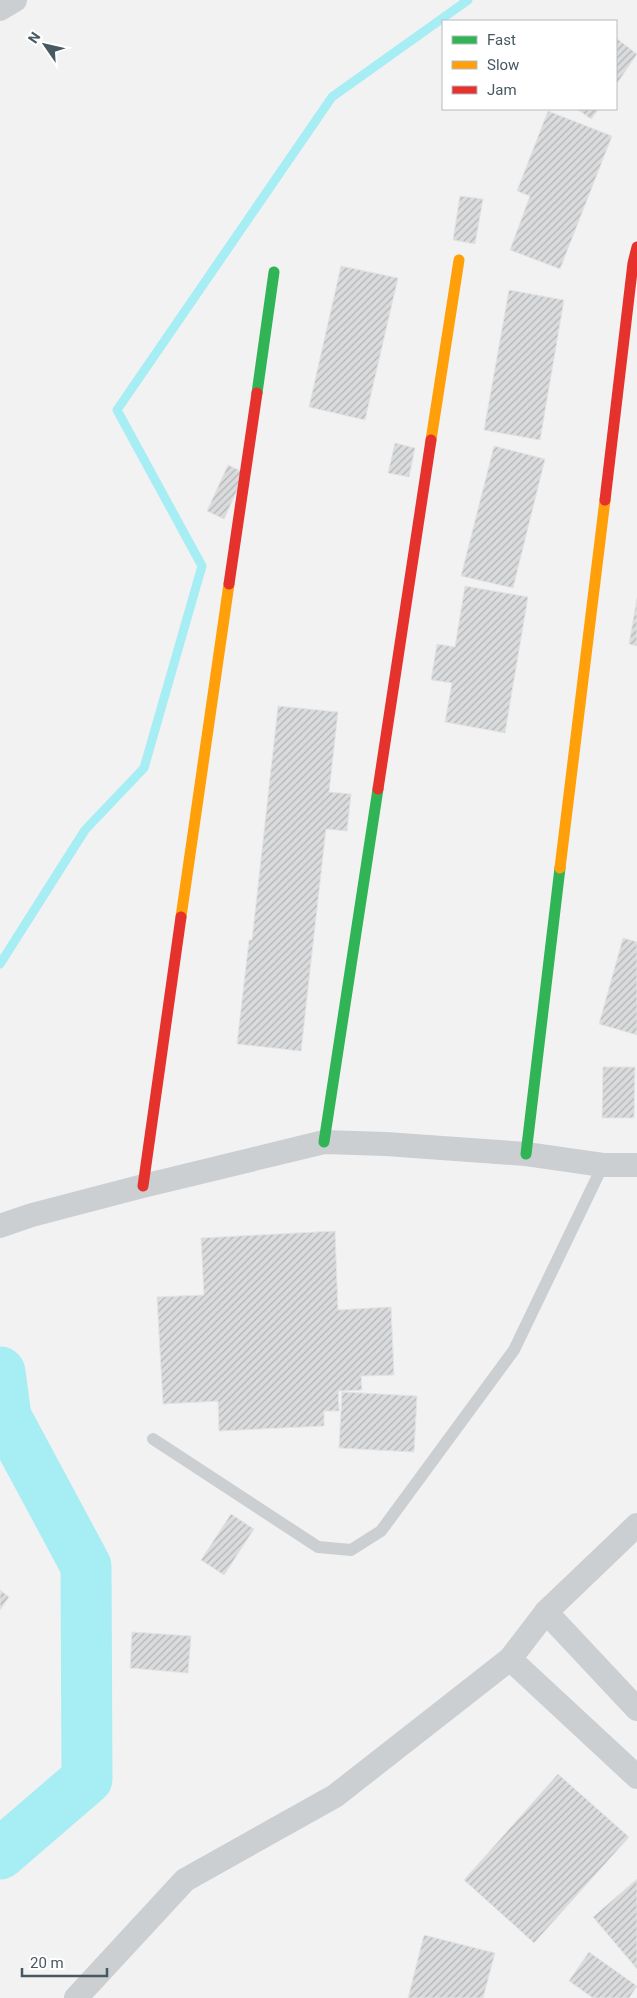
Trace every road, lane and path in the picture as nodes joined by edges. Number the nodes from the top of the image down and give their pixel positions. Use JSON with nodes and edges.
{"nodes":[{"id":1,"x":15,"y":0,"type":"edge"},
{"id":2,"x":0,"y":10,"type":"edge"},
{"id":3,"x":637,"y":247,"type":"edge"},
{"id":4,"x":459,"y":260,"type":"dead end"},
{"id":5,"x":274,"y":272,"type":"dead end"},
{"id":6,"x":324,"y":1142,"type":"junction"},
{"id":7,"x":526,"y":1154,"type":"junction"},
{"id":8,"x":637,"y":1165,"type":"edge"},
{"id":9,"x":603,"y":1166,"type":"junction"},
{"id":10,"x":142,"y":1186,"type":"junction"},
{"id":11,"x":0,"y":1226,"type":"edge"},
{"id":12,"x":153,"y":1439,"type":"dead end"},
{"id":13,"x":637,"y":1525,"type":"edge"},
{"id":14,"x":546,"y":1612,"type":"junction"},
{"id":15,"x":510,"y":1659,"type":"junction"},
{"id":16,"x":637,"y":1708,"type":"edge"},
{"id":17,"x":637,"y":1777,"type":"edge"},
{"id":18,"x":76,"y":1998,"type":"edge"}],
"edges":[{"from":1,"to":2,"type":"street"},
{"from":3,"to":7,"type":"street"},
{"from":4,"to":6,"type":"street"},
{"from":5,"to":10,"type":"street"},
{"from":6,"to":7,"type":"street"},
{"from":6,"to":10,"type":"street"},
{"from":7,"to":9,"type":"street"},
{"from":8,"to":9,"type":"street"},
{"from":9,"to":12,"type":"lane"},
{"from":10,"to":11,"type":"street"},
{"from":13,"to":14,"type":"street"},
{"from":14,"to":15,"type":"street"},
{"from":14,"to":16,"type":"street"},
{"from":15,"to":17,"type":"street"},
{"from":15,"to":18,"type":"street"}]}
